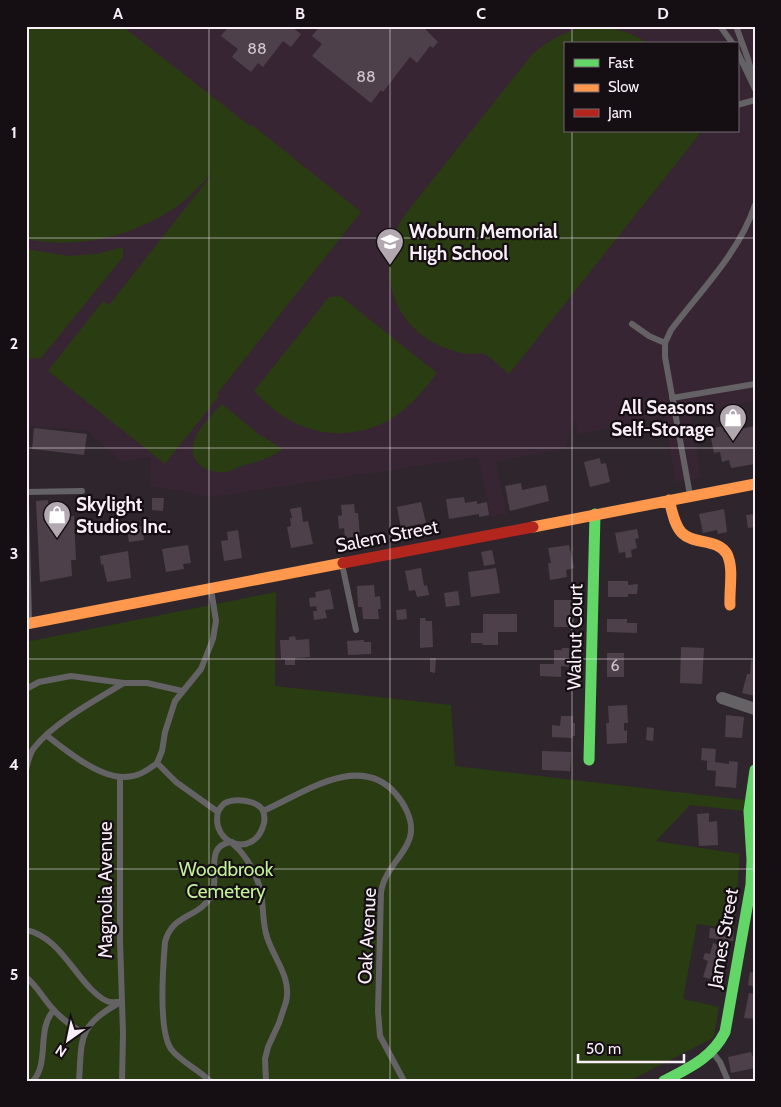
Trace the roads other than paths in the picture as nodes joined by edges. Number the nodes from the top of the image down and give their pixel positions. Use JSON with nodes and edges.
{"nodes":[{"id":1,"x":720,"y":26,"type":"edge"},
{"id":2,"x":736,"y":26,"type":"edge"},
{"id":3,"x":732,"y":42,"type":"edge"},
{"id":4,"x":738,"y":53,"type":"edge"},
{"id":5,"x":755,"y":84,"type":"edge"},
{"id":6,"x":755,"y":89,"type":"edge"},
{"id":7,"x":755,"y":100,"type":"edge"},
{"id":8,"x":738,"y":104,"type":"edge"},
{"id":9,"x":755,"y":205,"type":"edge"},
{"id":10,"x":632,"y":324,"type":"dead end"},
{"id":11,"x":665,"y":343,"type":"junction"},
{"id":12,"x":755,"y":384,"type":"edge"},
{"id":13,"x":672,"y":398,"type":"junction"},
{"id":14,"x":755,"y":484,"type":"edge"},
{"id":15,"x":26,"y":492,"type":"edge"},
{"id":16,"x":82,"y":492,"type":"dead end"},
{"id":17,"x":690,"y":496,"type":"junction"},
{"id":18,"x":26,"y":500,"type":"edge"},
{"id":19,"x":669,"y":500,"type":"junction"},
{"id":20,"x":595,"y":514,"type":"junction"},
{"id":21,"x":341,"y":563,"type":"junction"},
{"id":22,"x":211,"y":588,"type":"junction"},
{"id":23,"x":730,"y":605,"type":"dead end"},
{"id":24,"x":28,"y":623,"type":"edge"},
{"id":25,"x":356,"y":630,"type":"dead end"},
{"id":26,"x":124,"y":683,"type":"junction"},
{"id":27,"x":26,"y":689,"type":"edge"},
{"id":28,"x":182,"y":691,"type":"junction"},
{"id":29,"x":722,"y":698,"type":"dead end"},
{"id":30,"x":755,"y":709,"type":"edge"},
{"id":31,"x":46,"y":736,"type":"junction"},
{"id":32,"x":589,"y":760,"type":"dead end"},
{"id":33,"x":158,"y":763,"type":"junction"},
{"id":34,"x":26,"y":770,"type":"edge"},
{"id":35,"x":755,"y":770,"type":"edge"},
{"id":36,"x":120,"y":778,"type":"junction"},
{"id":37,"x":263,"y":811,"type":"junction"},
{"id":38,"x":218,"y":812,"type":"junction"},
{"id":39,"x":232,"y":842,"type":"junction"},
{"id":40,"x":26,"y":930,"type":"edge"},
{"id":41,"x":26,"y":977,"type":"edge"},
{"id":42,"x":122,"y":1001,"type":"junction"},
{"id":43,"x":54,"y":1010,"type":"junction"},
{"id":44,"x":84,"y":1034,"type":"junction"},
{"id":45,"x":712,"y":1052,"type":"junction"},
{"id":46,"x":33,"y":1081,"type":"edge"},
{"id":47,"x":79,"y":1081,"type":"edge"},
{"id":48,"x":122,"y":1081,"type":"edge"},
{"id":49,"x":210,"y":1081,"type":"edge"},
{"id":50,"x":266,"y":1081,"type":"edge"},
{"id":51,"x":404,"y":1081,"type":"edge"},
{"id":52,"x":664,"y":1081,"type":"edge"},
{"id":53,"x":728,"y":1081,"type":"edge"}],
"edges":[{"from":1,"to":3,"type":"lane"},
{"from":2,"to":5,"type":"lane"},
{"from":4,"to":6,"type":"lane"},
{"from":7,"to":8,"type":"lane"},
{"from":9,"to":11,"type":"lane"},
{"from":10,"to":11,"type":"lane"},
{"from":11,"to":13,"type":"lane"},
{"from":12,"to":13,"type":"lane"},
{"from":13,"to":17,"type":"lane"},
{"from":14,"to":17,"type":"street","name":"Salem Street"},
{"from":15,"to":16,"type":"lane"},
{"from":17,"to":19,"type":"street","name":"Salem Street"},
{"from":18,"to":24,"type":"lane"},
{"from":19,"to":20,"type":"street","name":"Salem Street"},
{"from":19,"to":23,"type":"street"},
{"from":20,"to":21,"type":"street","name":"Salem Street"},
{"from":20,"to":32,"type":"street","name":"Walnut Court"},
{"from":21,"to":22,"type":"street","name":"Salem Street"},
{"from":21,"to":25,"type":"lane"},
{"from":22,"to":24,"type":"street","name":"Salem Street"},
{"from":22,"to":28,"type":"lane"},
{"from":26,"to":27,"type":"lane"},
{"from":26,"to":28,"type":"lane"},
{"from":26,"to":31,"type":"lane"},
{"from":28,"to":33,"type":"lane"},
{"from":29,"to":30,"type":"street"},
{"from":31,"to":34,"type":"lane"},
{"from":31,"to":36,"type":"lane"},
{"from":33,"to":36,"type":"lane"},
{"from":33,"to":38,"type":"lane"},
{"from":35,"to":45,"type":"street","name":"James Street"},
{"from":36,"to":42,"type":"lane","name":"Magnolia Avenue"},
{"from":37,"to":38,"type":"lane"},
{"from":37,"to":39,"type":"lane"},
{"from":37,"to":51,"type":"lane","name":"Oak Avenue"},
{"from":38,"to":39,"type":"lane"},
{"from":39,"to":49,"type":"lane"},
{"from":39,"to":50,"type":"lane"},
{"from":40,"to":42,"type":"lane"},
{"from":41,"to":43,"type":"lane"},
{"from":42,"to":44,"type":"lane"},
{"from":42,"to":48,"type":"lane","name":"Magnolia Avenue"},
{"from":43,"to":44,"type":"lane"},
{"from":43,"to":46,"type":"lane"},
{"from":44,"to":47,"type":"lane"},
{"from":45,"to":52,"type":"street","name":"James Street"},
{"from":45,"to":53,"type":"lane"}]}
